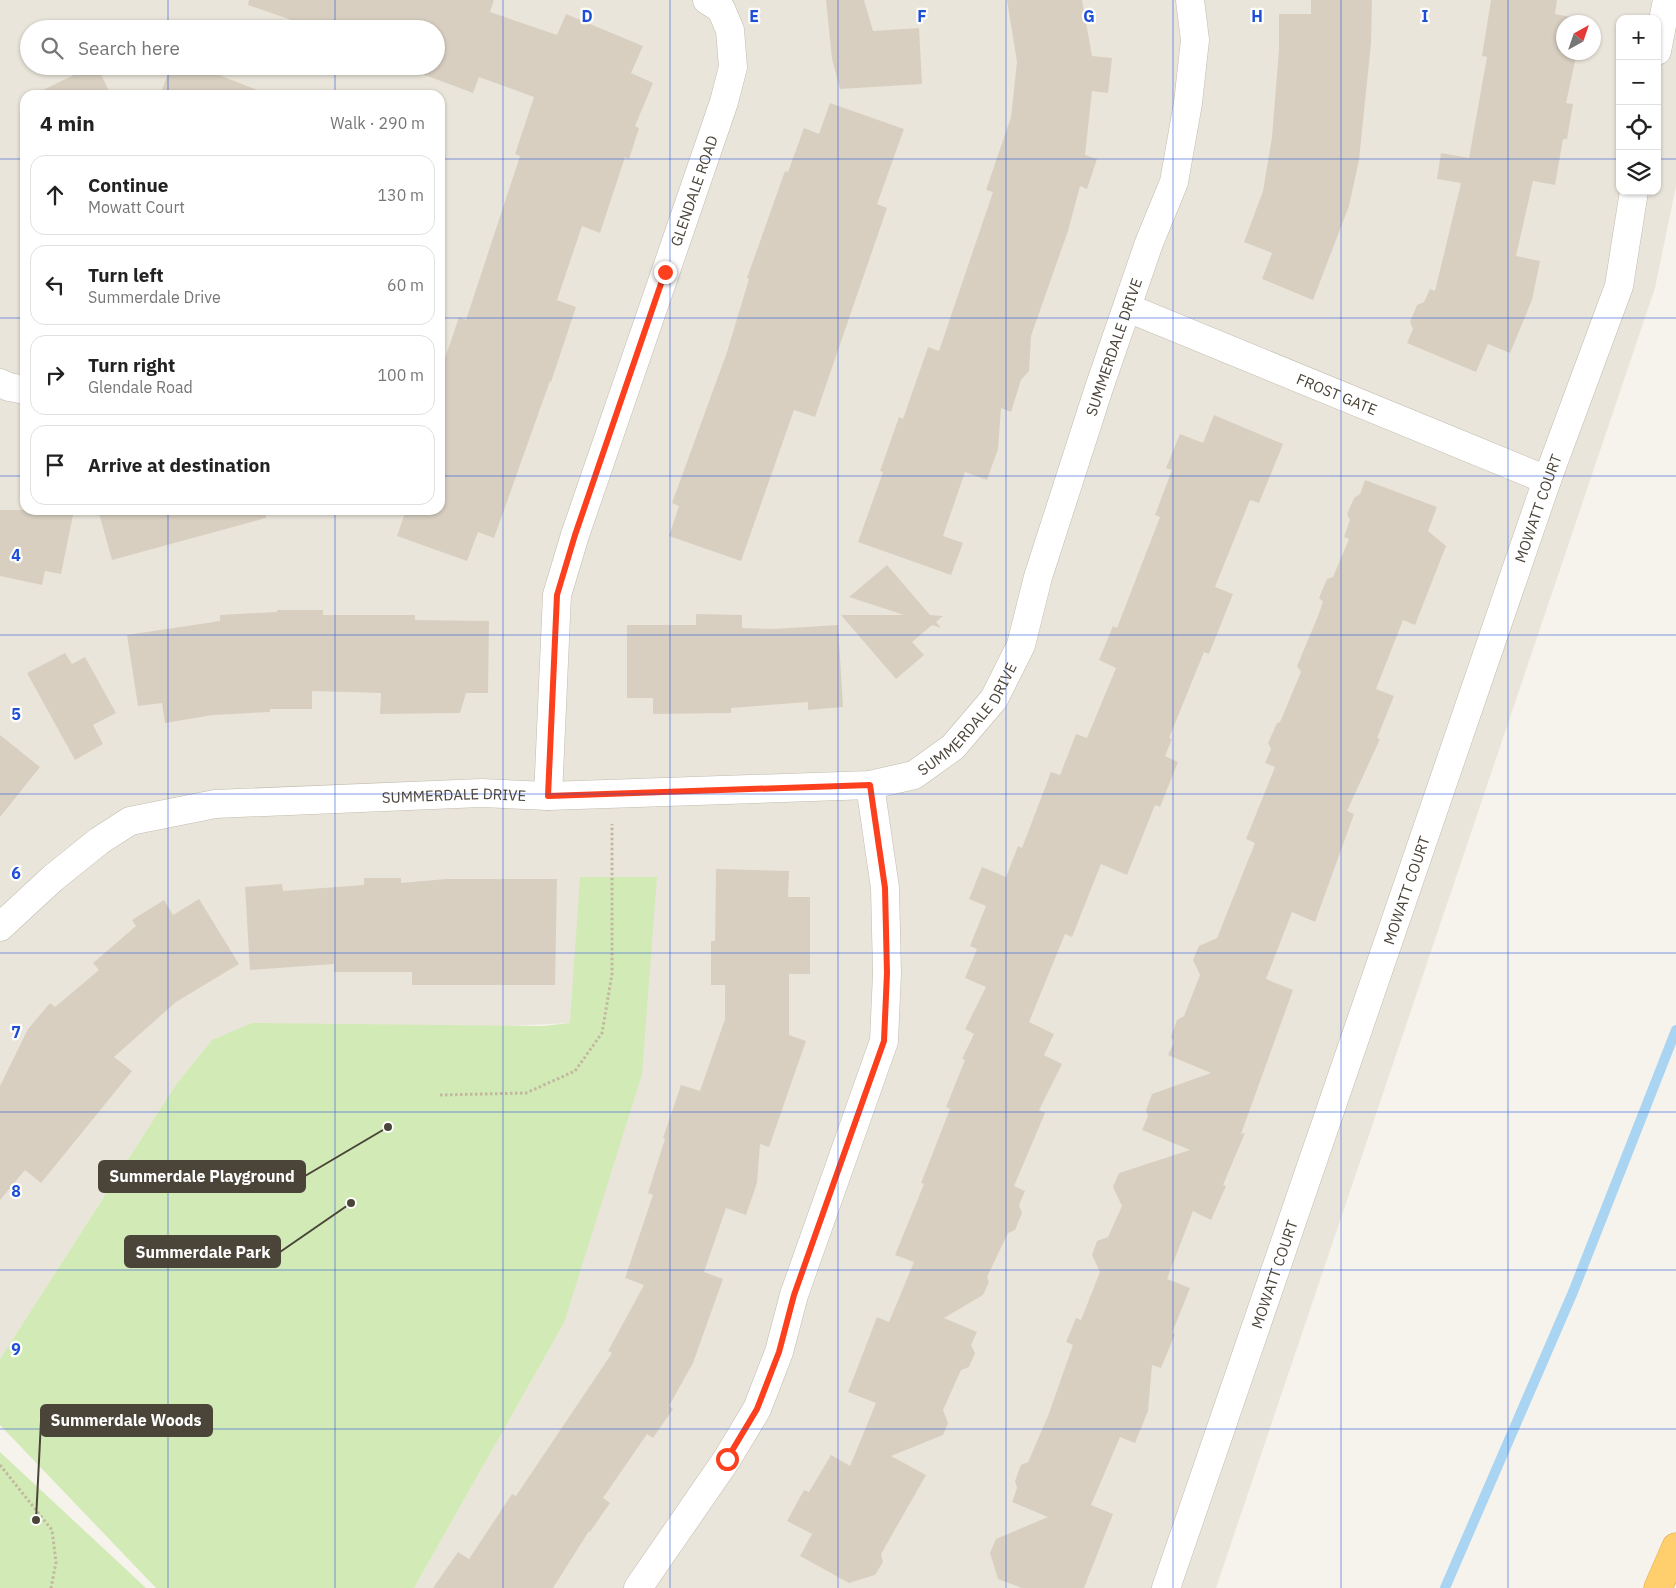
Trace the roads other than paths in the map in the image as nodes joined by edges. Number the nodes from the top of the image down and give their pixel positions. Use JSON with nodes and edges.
{"nodes":[{"id":1,"x":707,"y":0,"type":"edge"},
{"id":2,"x":1190,"y":0,"type":"edge"},
{"id":3,"x":1667,"y":0,"type":"edge"},
{"id":4,"x":1661,"y":31,"type":"edge"},
{"id":5,"x":1633,"y":195,"type":"edge"},
{"id":6,"x":1128,"y":308,"type":"junction"},
{"id":7,"x":0,"y":383,"type":"edge"},
{"id":8,"x":20,"y":389,"type":"edge"},
{"id":9,"x":1547,"y":480,"type":"junction"},
{"id":10,"x":870,"y":785,"type":"junction"},
{"id":11,"x":548,"y":796,"type":"junction"},
{"id":12,"x":0,"y":927,"type":"edge"},
{"id":13,"x":1676,"y":1547,"type":"edge"},
{"id":14,"x":638,"y":1588,"type":"edge"},
{"id":15,"x":1166,"y":1588,"type":"edge"},
{"id":16,"x":1658,"y":1588,"type":"edge"}],
"edges":[{"from":1,"to":11,"type":"street","name":"GLENDALE ROAD"},
{"from":2,"to":6,"type":"street","name":"SUMMERDALE DRIVE"},
{"from":3,"to":4,"type":"street"},
{"from":5,"to":9,"type":"street","name":"MOWATT COURT"},
{"from":6,"to":9,"type":"street","name":"FROST GATE"},
{"from":6,"to":10,"type":"street","name":"SUMMERDALE DRIVE"},
{"from":7,"to":8,"type":"street"},
{"from":9,"to":15,"type":"street","name":"MOWATT COURT"},
{"from":10,"to":11,"type":"street","name":"SUMMERDALE DRIVE"},
{"from":10,"to":14,"type":"street"},
{"from":11,"to":12,"type":"street","name":"SUMMERDALE DRIVE"},
{"from":13,"to":16,"type":"highway"}]}
